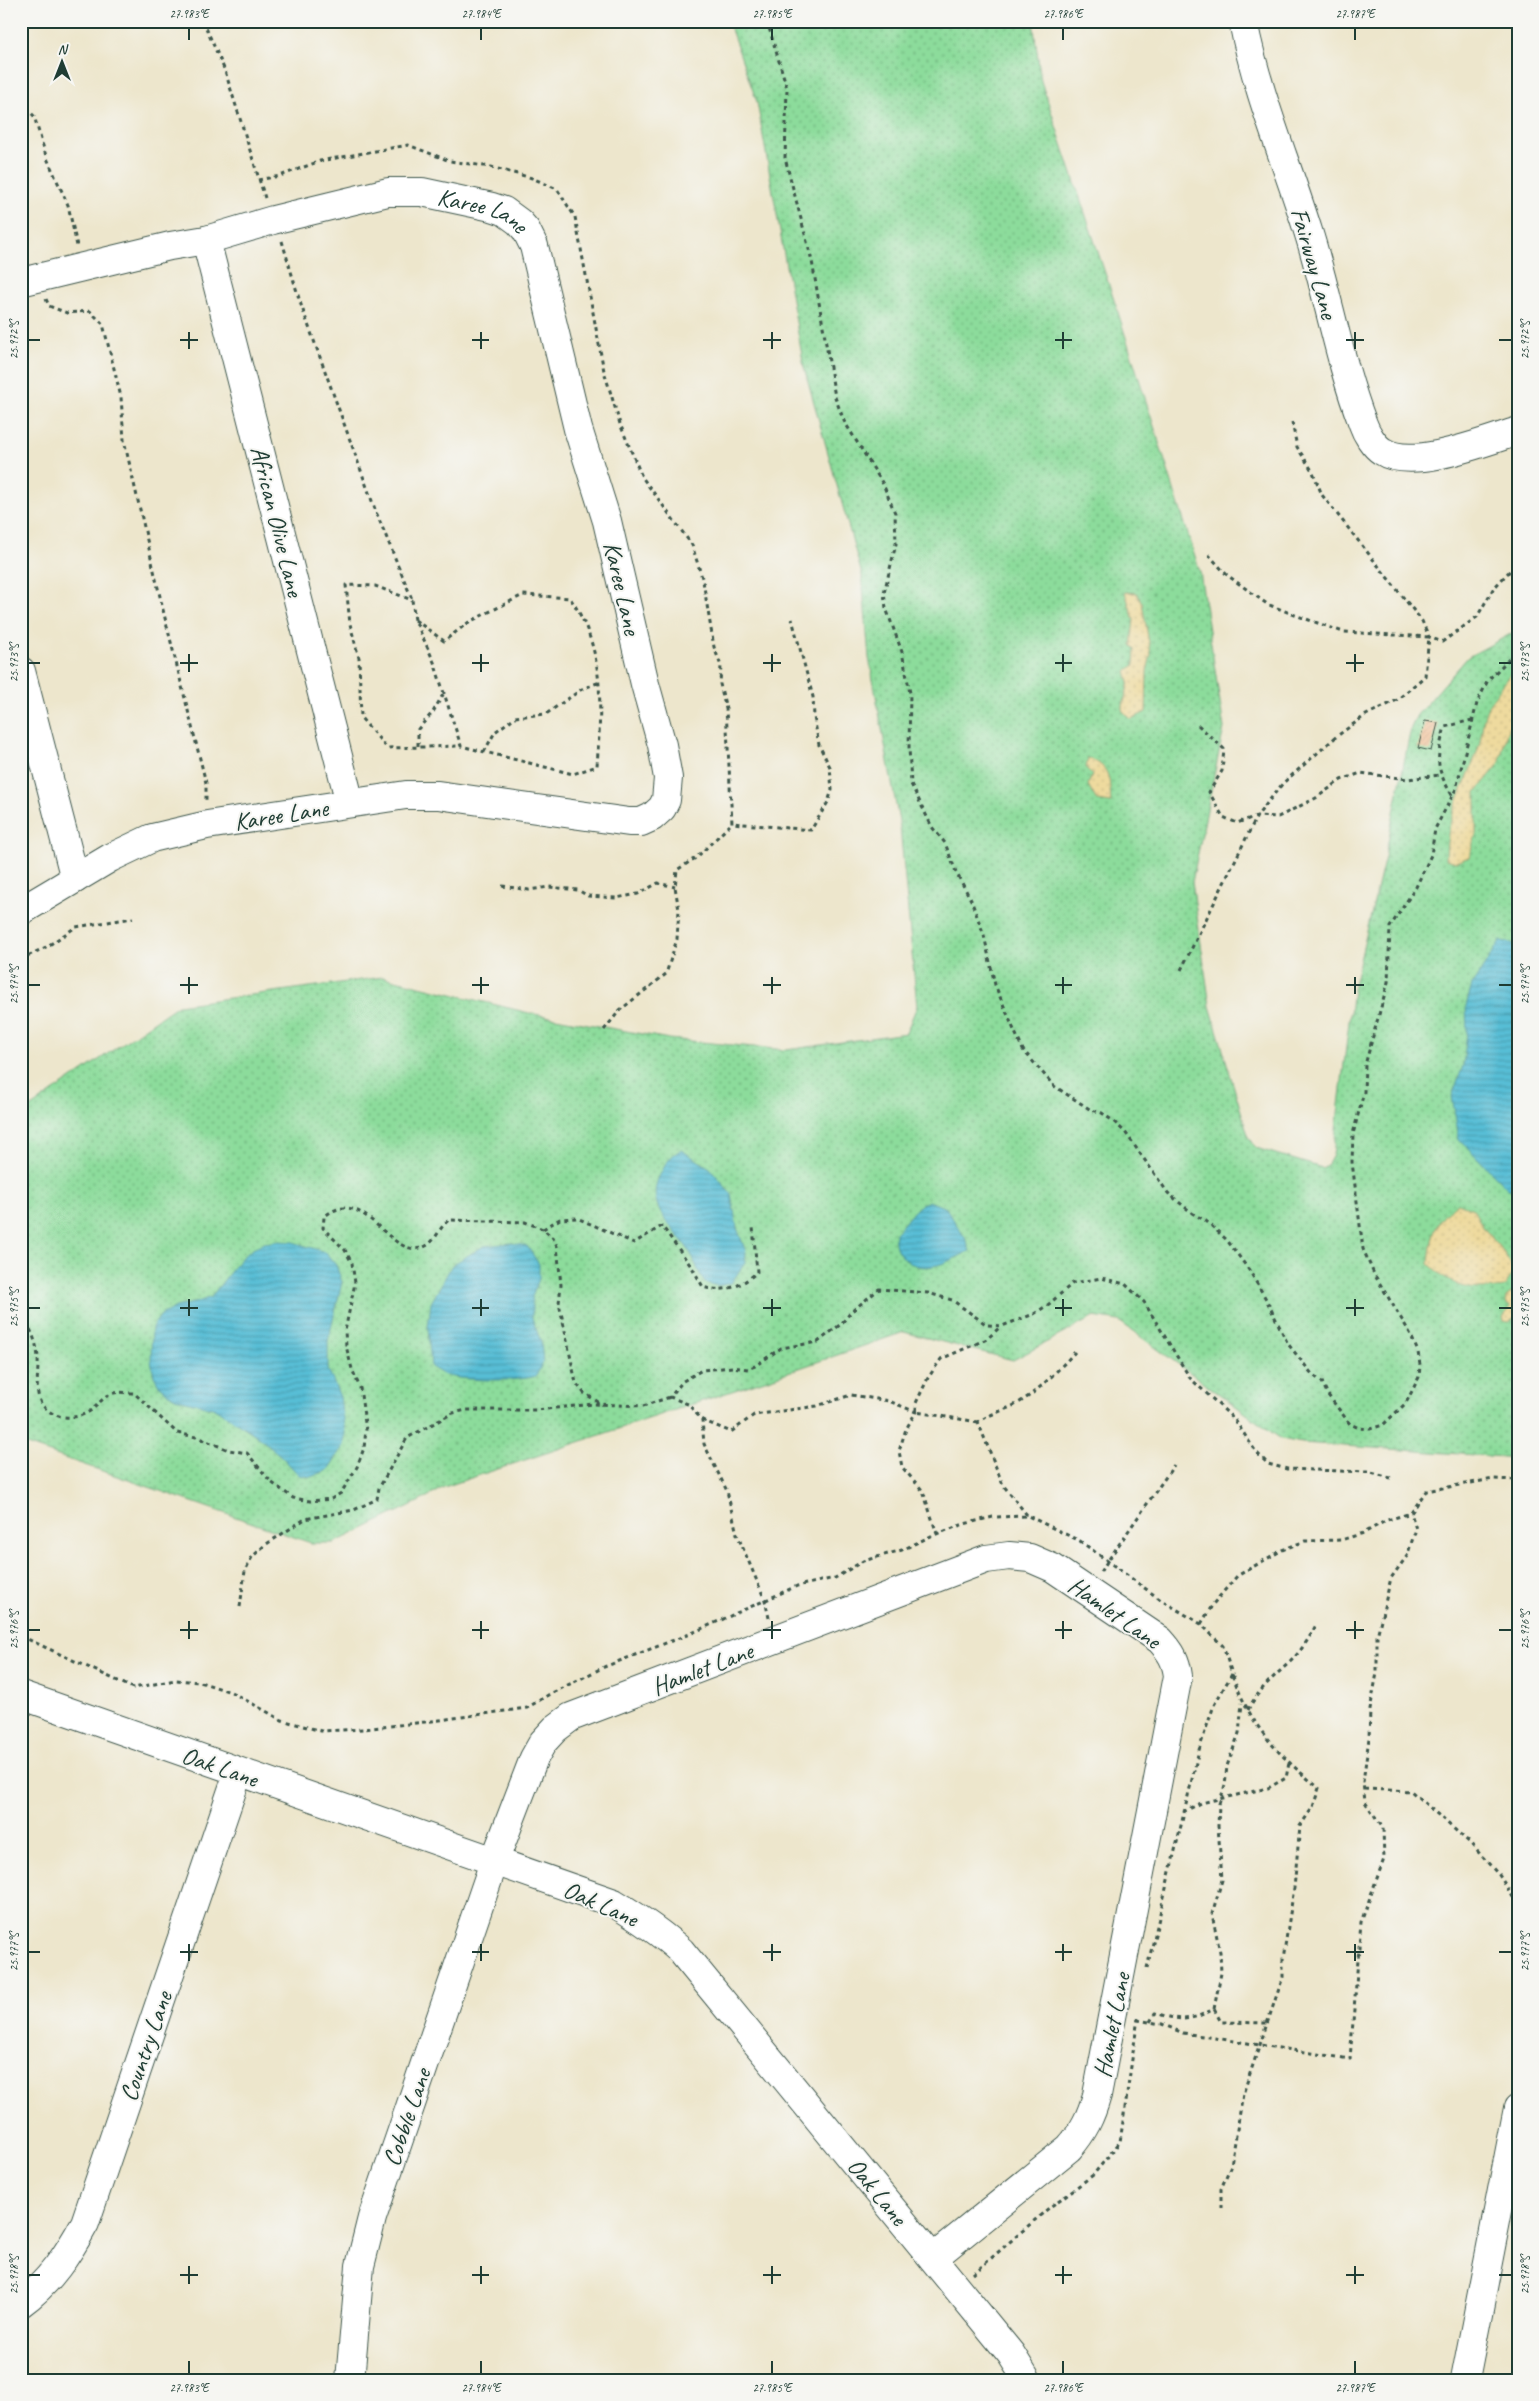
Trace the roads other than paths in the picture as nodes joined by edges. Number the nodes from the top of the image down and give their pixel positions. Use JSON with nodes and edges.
{"nodes":[{"id":1,"x":1242,"y":21,"type":"edge"},
{"id":2,"x":206,"y":240,"type":"junction"},
{"id":3,"x":29,"y":280,"type":"edge"},
{"id":4,"x":1518,"y":431,"type":"edge"},
{"id":5,"x":21,"y":671,"type":"edge"},
{"id":6,"x":350,"y":803,"type":"junction"},
{"id":7,"x":75,"y":878,"type":"junction"},
{"id":8,"x":21,"y":911,"type":"edge"},
{"id":9,"x":21,"y":1695,"type":"edge"},
{"id":10,"x":238,"y":1773,"type":"junction"},
{"id":11,"x":494,"y":1862,"type":"junction"},
{"id":12,"x":1518,"y":2108,"type":"edge"},
{"id":13,"x":933,"y":2258,"type":"junction"},
{"id":14,"x":21,"y":2303,"type":"edge"},
{"id":15,"x":350,"y":2380,"type":"edge"},
{"id":16,"x":1027,"y":2380,"type":"edge"},
{"id":17,"x":1465,"y":2380,"type":"edge"}],
"edges":[{"from":1,"to":4,"type":"street","name":"Fairway Lane"},
{"from":2,"to":3,"type":"street","name":"Karee Lane"},
{"from":2,"to":6,"type":"street","name":"African Olive Lane"},
{"from":2,"to":6,"type":"street","name":"Karee Lane"},
{"from":5,"to":7,"type":"street"},
{"from":6,"to":7,"type":"street","name":"Karee Lane"},
{"from":7,"to":8,"type":"street","name":"Karee Lane"},
{"from":9,"to":10,"type":"street","name":"Oak Lane"},
{"from":10,"to":11,"type":"street","name":"Oak Lane"},
{"from":10,"to":14,"type":"street","name":"Country Lane"},
{"from":11,"to":13,"type":"street","name":"Oak Lane"},
{"from":11,"to":13,"type":"street","name":"Hamlet Lane"},
{"from":11,"to":15,"type":"street","name":"Cobble Lane"},
{"from":12,"to":17,"type":"street"},
{"from":13,"to":16,"type":"street","name":"Oak Lane"}]}
